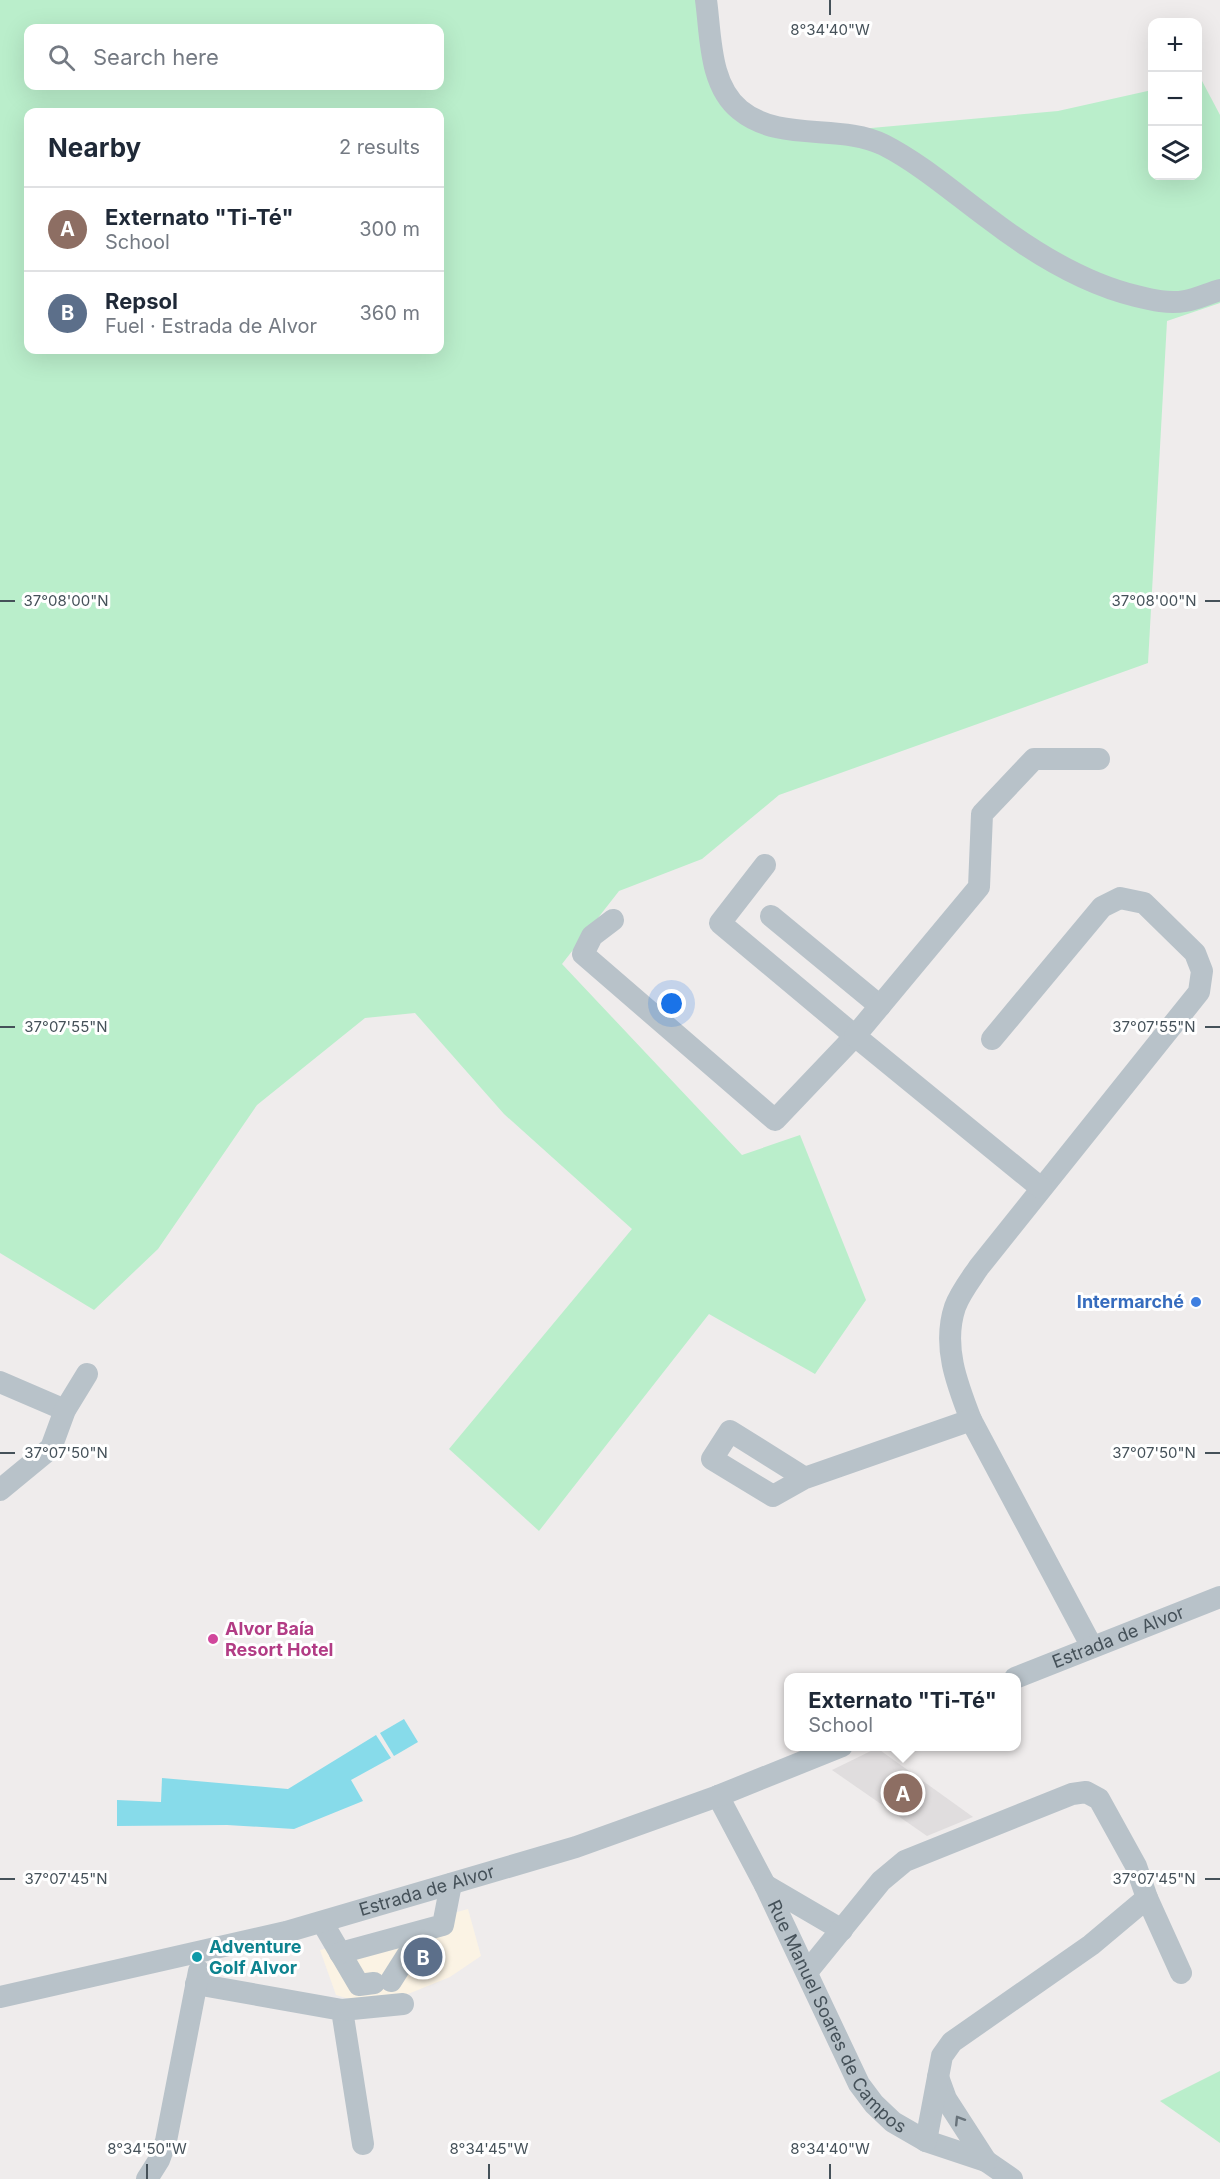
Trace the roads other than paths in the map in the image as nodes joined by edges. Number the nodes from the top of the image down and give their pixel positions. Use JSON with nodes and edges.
{"nodes":[{"id":1,"x":706,"y":0,"type":"edge"},
{"id":2,"x":1220,"y":290,"type":"edge"},
{"id":3,"x":1099,"y":759,"type":"dead end"},
{"id":4,"x":765,"y":865,"type":"dead end"},
{"id":5,"x":771,"y":916,"type":"dead end"},
{"id":6,"x":613,"y":920,"type":"dead end"},
{"id":7,"x":880,"y":1006,"type":"junction"},
{"id":8,"x":855,"y":1036,"type":"junction"},
{"id":9,"x":992,"y":1039,"type":"dead end"},
{"id":10,"x":1041,"y":1188,"type":"junction"},
{"id":11,"x":87,"y":1374,"type":"dead end"},
{"id":12,"x":0,"y":1382,"type":"edge"},
{"id":13,"x":65,"y":1410,"type":"junction"},
{"id":14,"x":971,"y":1420,"type":"junction"},
{"id":15,"x":805,"y":1478,"type":"dead end"},
{"id":16,"x":0,"y":1490,"type":"edge"},
{"id":17,"x":1220,"y":1597,"type":"edge"},
{"id":18,"x":1092,"y":1647,"type":"junction"},
{"id":19,"x":1021,"y":1675,"type":"edge"},
{"id":20,"x":830,"y":1751,"type":"edge"},
{"id":21,"x":718,"y":1796,"type":"junction"},
{"id":22,"x":451,"y":1884,"type":"junction"},
{"id":23,"x":765,"y":1885,"type":"junction"},
{"id":24,"x":1147,"y":1898,"type":"junction"},
{"id":25,"x":322,"y":1922,"type":"junction"},
{"id":26,"x":842,"y":1930,"type":"junction"},
{"id":27,"x":427,"y":1940,"type":"junction"},
{"id":28,"x":202,"y":1951,"type":"junction"},
{"id":29,"x":340,"y":1953,"type":"junction"},
{"id":30,"x":807,"y":1972,"type":"junction"},
{"id":31,"x":1181,"y":1973,"type":"dead end"},
{"id":32,"x":196,"y":1984,"type":"junction"},
{"id":33,"x":0,"y":1997,"type":"edge"},
{"id":34,"x":403,"y":2004,"type":"dead end"},
{"id":35,"x":342,"y":2010,"type":"junction"},
{"id":36,"x":938,"y":2077,"type":"junction"},
{"id":37,"x":926,"y":2141,"type":"junction"},
{"id":38,"x":363,"y":2144,"type":"dead end"},
{"id":39,"x":986,"y":2161,"type":"junction"},
{"id":40,"x":147,"y":2179,"type":"edge"},
{"id":41,"x":1012,"y":2179,"type":"edge"}],
"edges":[{"from":1,"to":2,"type":"street"},
{"from":3,"to":7,"type":"street"},
{"from":4,"to":8,"type":"street"},
{"from":5,"to":7,"type":"street"},
{"from":6,"to":8,"type":"street"},
{"from":7,"to":8,"type":"street"},
{"from":8,"to":10,"type":"street"},
{"from":9,"to":10,"type":"street"},
{"from":10,"to":14,"type":"street"},
{"from":11,"to":13,"type":"street"},
{"from":12,"to":13,"type":"street"},
{"from":13,"to":16,"type":"street"},
{"from":14,"to":15,"type":"street"},
{"from":14,"to":18,"type":"street"},
{"from":17,"to":18,"type":"street","name":"Estrada de Alvor"},
{"from":18,"to":19,"type":"street","name":"Estrada de Alvor"},
{"from":20,"to":21,"type":"street","name":"Estrada de Alvor"},
{"from":21,"to":22,"type":"street","name":"Estrada de Alvor"},
{"from":21,"to":23,"type":"street","name":"Rue Manuel Soares de Campos"},
{"from":22,"to":25,"type":"street","name":"Estrada de Alvor"},
{"from":22,"to":27,"type":"street"},
{"from":23,"to":26,"type":"street"},
{"from":23,"to":30,"type":"street","name":"Rue Manuel Soares de Campos"},
{"from":24,"to":26,"type":"street"},
{"from":24,"to":31,"type":"street"},
{"from":24,"to":36,"type":"street"},
{"from":25,"to":28,"type":"street","name":"Estrada de Alvor"},
{"from":25,"to":29,"type":"street"},
{"from":26,"to":30,"type":"street"},
{"from":27,"to":29,"type":"street"},
{"from":27,"to":29,"type":"street"},
{"from":28,"to":32,"type":"street"},
{"from":28,"to":33,"type":"street","name":"Estrada de Alvor"},
{"from":30,"to":37,"type":"street","name":"Rue Manuel Soares de Campos"},
{"from":32,"to":35,"type":"street"},
{"from":32,"to":40,"type":"street"},
{"from":34,"to":35,"type":"street"},
{"from":35,"to":38,"type":"street"},
{"from":36,"to":37,"type":"street"},
{"from":39,"to":36,"type":"street","one_way":true},
{"from":37,"to":39,"type":"street","name":"Rue Manuel Soares de Campos"},
{"from":39,"to":41,"type":"street","name":"Rue Manuel Soares de Campos"}]}
